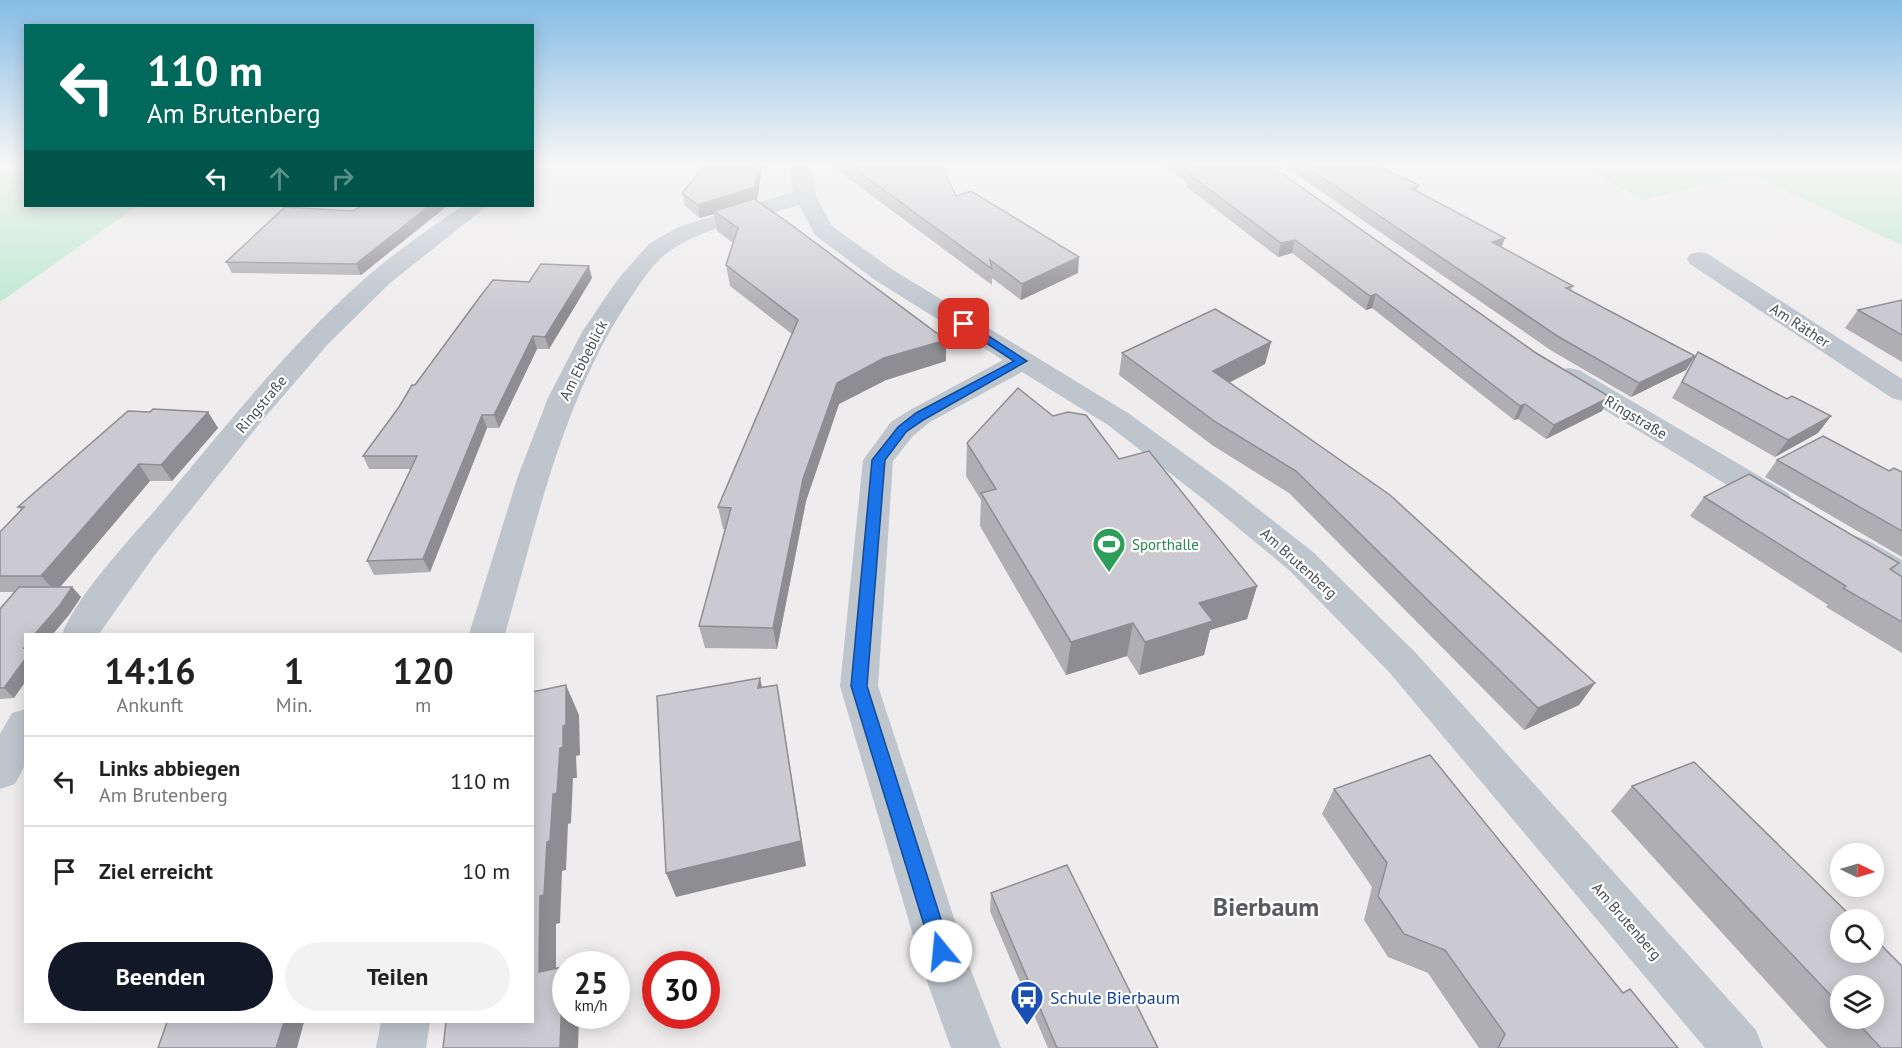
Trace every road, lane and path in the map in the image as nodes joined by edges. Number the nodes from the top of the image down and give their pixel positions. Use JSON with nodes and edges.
{"nodes":[{"id":1,"x":468,"y":212,"type":"edge"},
{"id":2,"x":753,"y":212,"type":"edge"},
{"id":3,"x":813,"y":212,"type":"edge"},
{"id":4,"x":1699,"y":259,"type":"dead end"},
{"id":5,"x":1022,"y":361,"type":"junction"},
{"id":6,"x":1551,"y":365,"type":"edge"},
{"id":7,"x":1902,"y":392,"type":"edge"},
{"id":8,"x":1802,"y":516,"type":"edge"},
{"id":9,"x":1832,"y":534,"type":"edge"},
{"id":10,"x":1902,"y":576,"type":"edge"},
{"id":11,"x":81,"y":633,"type":"edge"},
{"id":12,"x":487,"y":633,"type":"edge"},
{"id":13,"x":24,"y":729,"type":"edge"},
{"id":14,"x":0,"y":771,"type":"edge"},
{"id":15,"x":406,"y":1023,"type":"edge"},
{"id":16,"x":401,"y":1048,"type":"edge"},
{"id":17,"x":976,"y":1048,"type":"edge"},
{"id":18,"x":1738,"y":1048,"type":"edge"}],
"edges":[{"from":1,"to":11,"type":"street","name":"Ringstraße"},
{"from":2,"to":12,"type":"street","name":"Am Ebbeblick"},
{"from":3,"to":5,"type":"street","name":"Am Brutenberg"},
{"from":4,"to":7,"type":"street","name":"Am Räther"},
{"from":5,"to":17,"type":"street"},
{"from":5,"to":18,"type":"street","name":"Am Brutenberg"},
{"from":6,"to":8,"type":"street","name":"Ringstraße"},
{"from":9,"to":10,"type":"street"},
{"from":13,"to":14,"type":"street"},
{"from":15,"to":16,"type":"street"}]}
